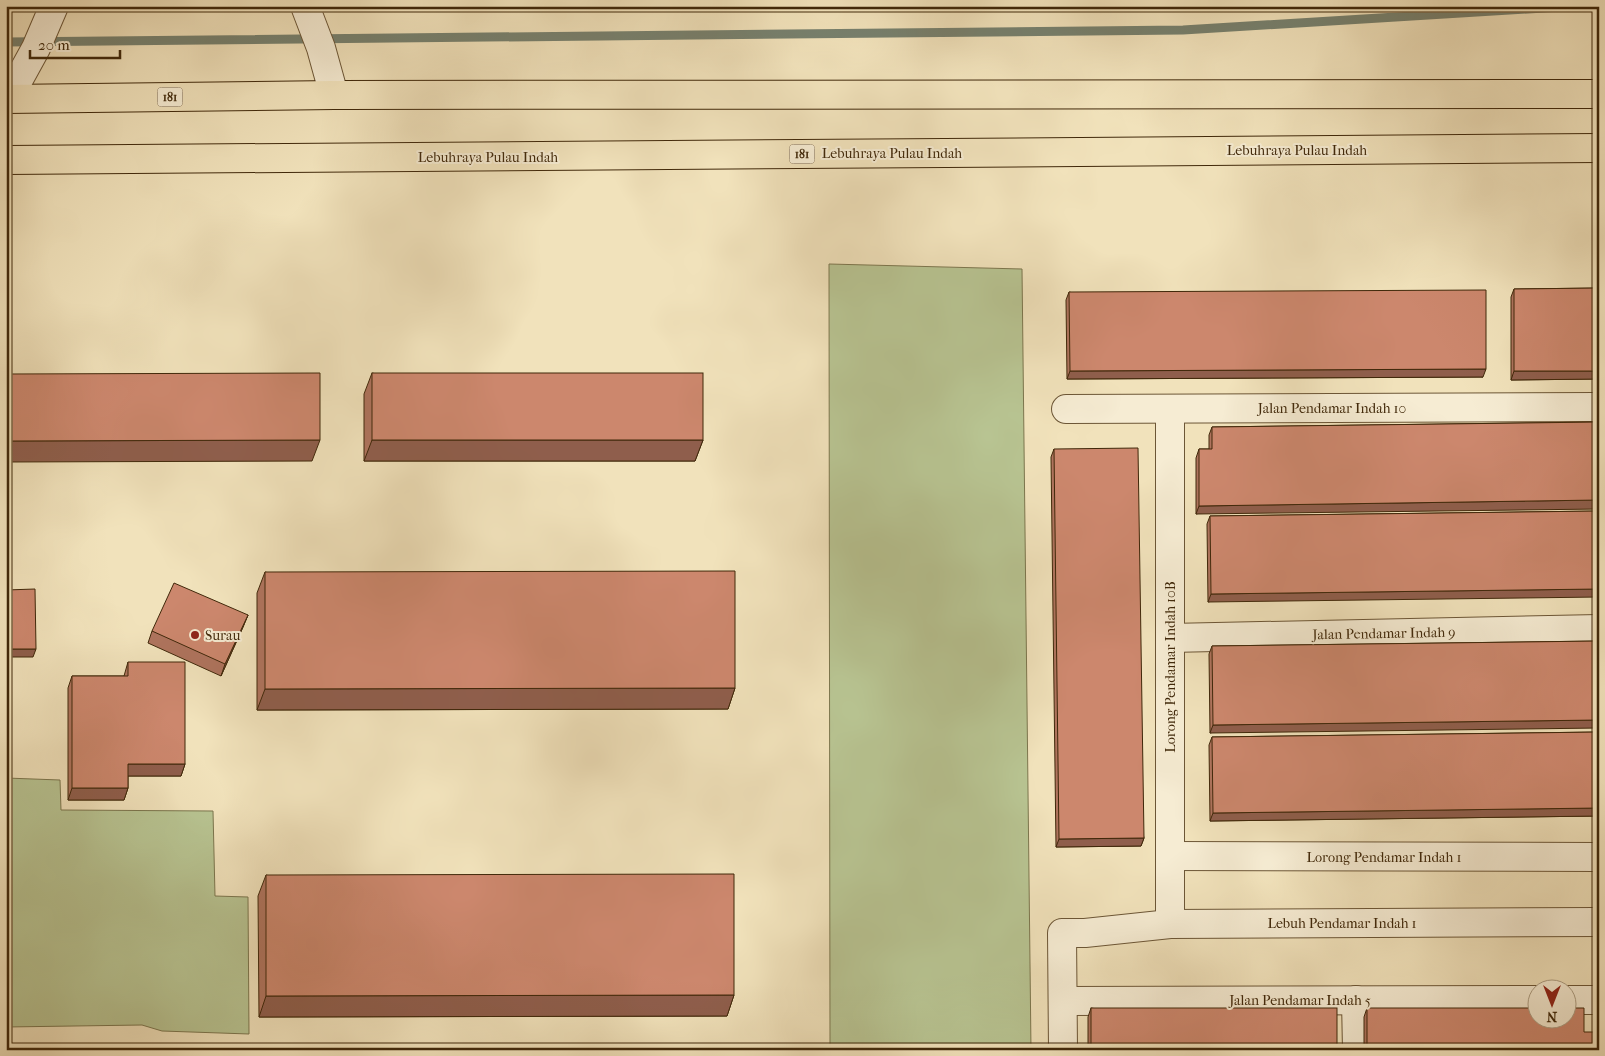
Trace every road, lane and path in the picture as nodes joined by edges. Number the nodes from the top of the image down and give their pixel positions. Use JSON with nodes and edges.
{"nodes":[{"id":1,"x":52,"y":11,"type":"edge"},
{"id":2,"x":307,"y":11,"type":"edge"},
{"id":3,"x":1599,"y":94,"type":"edge"},
{"id":4,"x":334,"y":95,"type":"junction"},
{"id":5,"x":7,"y":99,"type":"edge"},
{"id":6,"x":1599,"y":150,"type":"edge"},
{"id":7,"x":6,"y":160,"type":"edge"},
{"id":8,"x":1599,"y":407,"type":"edge"},
{"id":9,"x":1066,"y":409,"type":"dead end"},
{"id":10,"x":1170,"y":409,"type":"junction"},
{"id":11,"x":1599,"y":629,"type":"edge"},
{"id":12,"x":1170,"y":638,"type":"junction"},
{"id":13,"x":1170,"y":856,"type":"junction"},
{"id":14,"x":1599,"y":857,"type":"edge"},
{"id":15,"x":1599,"y":922,"type":"edge"},
{"id":16,"x":1170,"y":924,"type":"junction"},
{"id":17,"x":1356,"y":1000,"type":"junction"},
{"id":18,"x":1528,"y":1000,"type":"edge"},
{"id":19,"x":1578,"y":1000,"type":"edge"},
{"id":20,"x":1599,"y":1000,"type":"edge"},
{"id":21,"x":1063,"y":1001,"type":"junction"},
{"id":22,"x":1063,"y":1050,"type":"edge"},
{"id":23,"x":1356,"y":1050,"type":"edge"}],
"edges":[{"from":1,"to":5,"type":"street"},
{"from":2,"to":4,"type":"street"},
{"from":3,"to":4,"type":"main road","number":"181"},
{"from":4,"to":5,"type":"main road","number":"181"},
{"from":6,"to":7,"type":"main road","name":"Lebuhraya Pulau Indah","number":"181"},
{"from":8,"to":10,"type":"street","name":"Jalan Pendamar Indah 10"},
{"from":9,"to":10,"type":"street","name":"Jalan Pendamar Indah 10"},
{"from":10,"to":12,"type":"street","name":"Lorong Pendamar Indah 10B"},
{"from":11,"to":12,"type":"street","name":"Jalan Pendamar Indah 9"},
{"from":12,"to":13,"type":"street","name":"Lorong Pendamar Indah 10B"},
{"from":13,"to":14,"type":"street","name":"Lorong Pendamar Indah 1"},
{"from":13,"to":16,"type":"street","name":"Lorong Pendamar Indah 10B"},
{"from":15,"to":16,"type":"street","name":"Lebuh Pendamar Indah 1"},
{"from":16,"to":21,"type":"street","name":"Lebuh Pendamar Indah 1"},
{"from":17,"to":18,"type":"street","name":"Jalan Pendamar Indah 5"},
{"from":17,"to":21,"type":"street","name":"Jalan Pendamar Indah 5"},
{"from":17,"to":23,"type":"street"},
{"from":19,"to":20,"type":"street"},
{"from":21,"to":22,"type":"street"}]}
